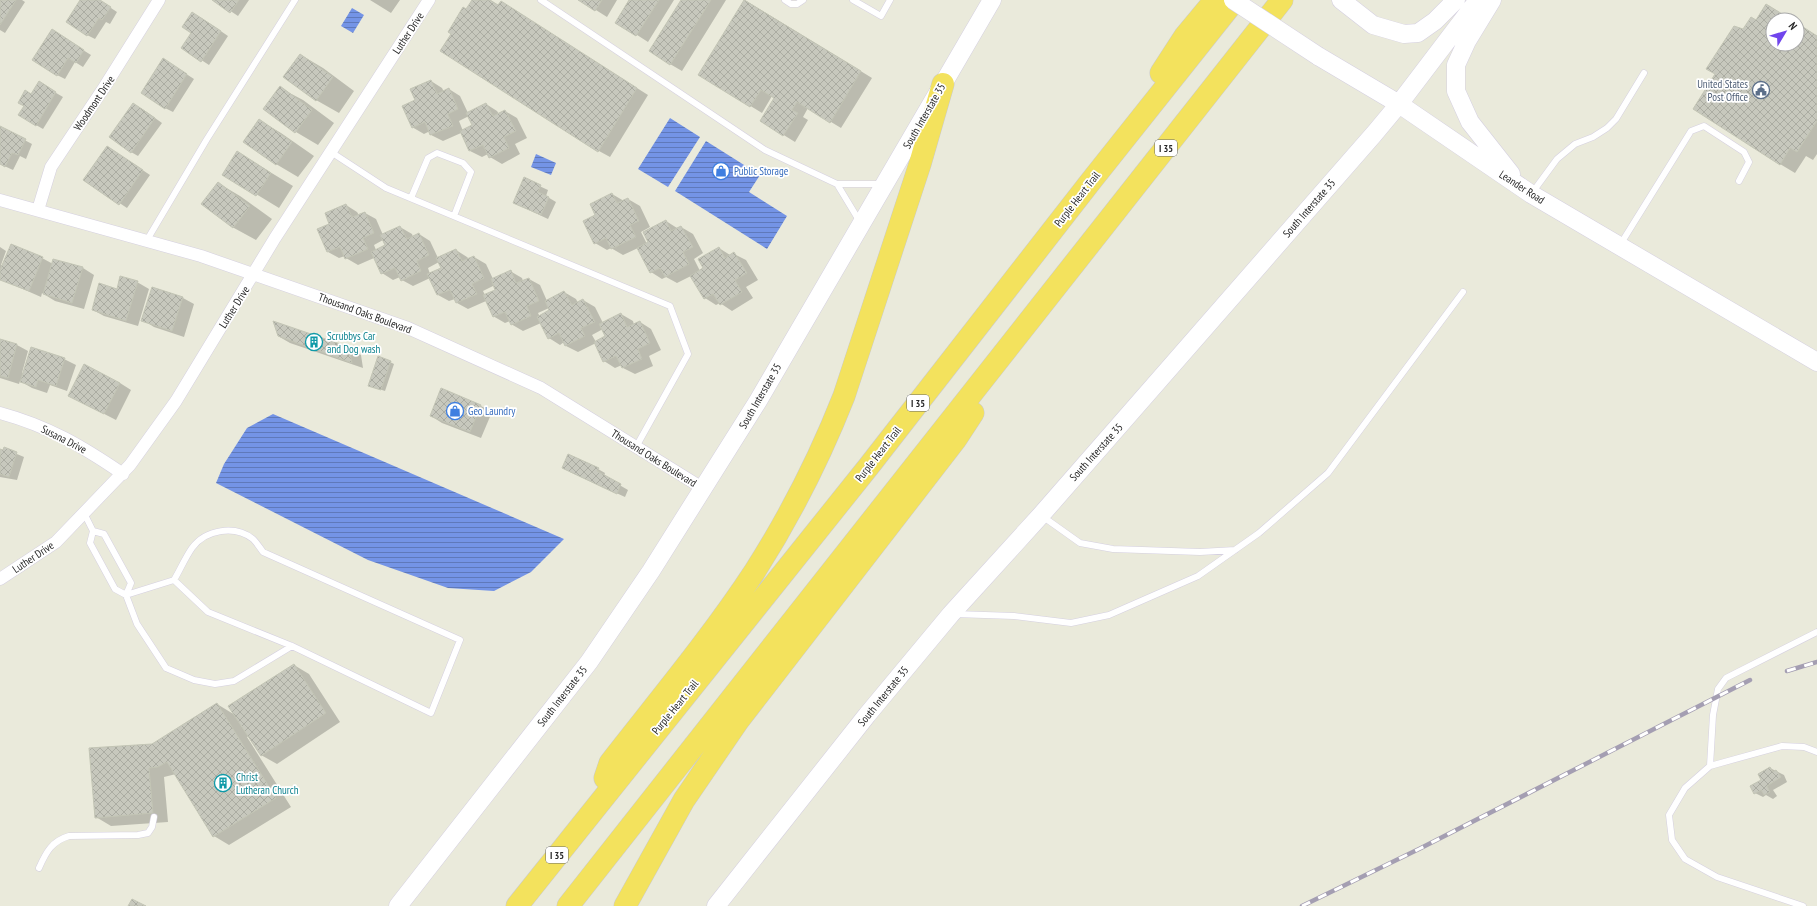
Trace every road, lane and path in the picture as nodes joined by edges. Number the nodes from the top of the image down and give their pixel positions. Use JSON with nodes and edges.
{"nodes":[{"id":1,"x":159,"y":0,"type":"edge"},
{"id":2,"x":295,"y":0,"type":"edge"},
{"id":3,"x":429,"y":0,"type":"edge"},
{"id":4,"x":541,"y":0,"type":"edge"},
{"id":5,"x":785,"y":0,"type":"edge"},
{"id":6,"x":803,"y":0,"type":"edge"},
{"id":7,"x":853,"y":0,"type":"edge"},
{"id":8,"x":890,"y":0,"type":"edge"},
{"id":9,"x":992,"y":0,"type":"edge"},
{"id":10,"x":1215,"y":0,"type":"edge"},
{"id":11,"x":1234,"y":0,"type":"edge"},
{"id":12,"x":1282,"y":0,"type":"edge"},
{"id":13,"x":1341,"y":0,"type":"edge"},
{"id":14,"x":1456,"y":0,"type":"edge"},
{"id":15,"x":1478,"y":0,"type":"edge"},
{"id":16,"x":1492,"y":0,"type":"edge"},
{"id":17,"x":1644,"y":73,"type":"dead end"},
{"id":18,"x":942,"y":84,"type":"junction"},
{"id":19,"x":1399,"y":104,"type":"junction"},
{"id":20,"x":331,"y":152,"type":"junction"},
{"id":21,"x":1091,"y":181,"type":"junction"},
{"id":22,"x":1739,"y":181,"type":"dead end"},
{"id":23,"x":837,"y":184,"type":"junction"},
{"id":24,"x":884,"y":184,"type":"junction"},
{"id":25,"x":1526,"y":190,"type":"junction"},
{"id":26,"x":411,"y":198,"type":"junction"},
{"id":27,"x":0,"y":200,"type":"edge"},
{"id":28,"x":38,"y":210,"type":"junction"},
{"id":29,"x":454,"y":216,"type":"junction"},
{"id":30,"x":861,"y":224,"type":"junction"},
{"id":31,"x":147,"y":240,"type":"junction"},
{"id":32,"x":1619,"y":246,"type":"junction"},
{"id":33,"x":254,"y":274,"type":"junction"},
{"id":34,"x":1463,"y":292,"type":"dead end"},
{"id":35,"x":1049,"y":296,"type":"junction"},
{"id":36,"x":1817,"y":362,"type":"edge"},
{"id":37,"x":0,"y":413,"type":"edge"},
{"id":38,"x":636,"y":447,"type":"junction"},
{"id":39,"x":123,"y":474,"type":"junction"},
{"id":40,"x":704,"y":489,"type":"junction"},
{"id":41,"x":84,"y":513,"type":"junction"},
{"id":42,"x":1041,"y":515,"type":"junction"},
{"id":43,"x":93,"y":532,"type":"junction"},
{"id":44,"x":1235,"y":550,"type":"junction"},
{"id":45,"x":0,"y":579,"type":"edge"},
{"id":46,"x":174,"y":580,"type":"junction"},
{"id":47,"x":126,"y":595,"type":"junction"},
{"id":48,"x":951,"y":614,"type":"junction"},
{"id":49,"x":1817,"y":632,"type":"edge"},
{"id":50,"x":292,"y":646,"type":"junction"},
{"id":51,"x":1817,"y":752,"type":"edge"},
{"id":52,"x":1710,"y":766,"type":"junction"},
{"id":53,"x":597,"y":804,"type":"junction"},
{"id":54,"x":154,"y":817,"type":"dead end"},
{"id":55,"x":39,"y":868,"type":"dead end"},
{"id":56,"x":398,"y":906,"type":"edge"},
{"id":57,"x":516,"y":906,"type":"edge"},
{"id":58,"x":568,"y":906,"type":"edge"},
{"id":59,"x":625,"y":906,"type":"edge"},
{"id":60,"x":716,"y":906,"type":"edge"},
{"id":61,"x":1803,"y":906,"type":"edge"}],
"edges":[{"from":1,"to":28,"type":"street","name":"Woodmont Drive"},
{"from":2,"to":31,"type":"lane"},
{"from":3,"to":20,"type":"street","name":"Luther Drive"},
{"from":4,"to":23,"type":"lane"},
{"from":5,"to":6,"type":"lane"},
{"from":7,"to":8,"type":"lane"},
{"from":9,"to":18,"type":"main road","name":"South Interstate 35"},
{"from":10,"to":21,"type":"highway"},
{"from":11,"to":19,"type":"main road","name":"Leander Road","bridge":true},
{"from":11,"to":21,"type":"highway","name":"Purple Heart Trail","number":"I 35"},
{"from":12,"to":35,"type":"highway","number":"I 35"},
{"from":13,"to":14,"type":"main road"},
{"from":15,"to":19,"type":"main road","name":"South Interstate 35"},
{"from":16,"to":25,"type":"main road"},
{"from":17,"to":25,"type":"lane"},
{"from":18,"to":24,"type":"main road","name":"South Interstate 35"},
{"from":18,"to":53,"type":"highway"},
{"from":19,"to":25,"type":"main road","name":"Leander Road"},
{"from":19,"to":42,"type":"main road","name":"South Interstate 35"},
{"from":20,"to":26,"type":"lane"},
{"from":20,"to":33,"type":"street","name":"Luther Drive"},
{"from":21,"to":53,"type":"highway","name":"Purple Heart Trail","number":"I 35"},
{"from":22,"to":32,"type":"lane"},
{"from":23,"to":24,"type":"lane"},
{"from":23,"to":30,"type":"lane"},
{"from":24,"to":30,"type":"main road","name":"South Interstate 35"},
{"from":25,"to":32,"type":"main road","name":"Leander Road"},
{"from":26,"to":29,"type":"lane"},
{"from":26,"to":29,"type":"lane"},
{"from":27,"to":28,"type":"street","name":"Thousand Oaks Boulevard"},
{"from":28,"to":31,"type":"street","name":"Thousand Oaks Boulevard"},
{"from":29,"to":38,"type":"lane"},
{"from":30,"to":40,"type":"main road","name":"South Interstate 35"},
{"from":31,"to":33,"type":"street","name":"Thousand Oaks Boulevard"},
{"from":32,"to":36,"type":"main road","name":"Leander Road"},
{"from":33,"to":38,"type":"street","name":"Thousand Oaks Boulevard"},
{"from":33,"to":39,"type":"street","name":"Luther Drive"},
{"from":34,"to":44,"type":"lane"},
{"from":35,"to":58,"type":"highway","number":"I 35"},
{"from":35,"to":59,"type":"highway"},
{"from":37,"to":39,"type":"street","name":"Susana Drive"},
{"from":38,"to":40,"type":"street","name":"Thousand Oaks Boulevard"},
{"from":39,"to":41,"type":"street","name":"Luther Drive"},
{"from":40,"to":56,"type":"main road","name":"South Interstate 35"},
{"from":41,"to":43,"type":"lane"},
{"from":41,"to":45,"type":"street","name":"Luther Drive"},
{"from":42,"to":44,"type":"lane"},
{"from":42,"to":48,"type":"main road","name":"South Interstate 35"},
{"from":43,"to":47,"type":"lane"},
{"from":43,"to":47,"type":"lane"},
{"from":44,"to":48,"type":"lane"},
{"from":46,"to":47,"type":"lane"},
{"from":46,"to":50,"type":"lane"},
{"from":46,"to":50,"type":"lane"},
{"from":47,"to":50,"type":"lane"},
{"from":48,"to":60,"type":"main road","name":"South Interstate 35"},
{"from":49,"to":52,"type":"lane"},
{"from":51,"to":52,"type":"lane"},
{"from":52,"to":61,"type":"lane"},
{"from":53,"to":57,"type":"highway","name":"Purple Heart Trail","number":"I 35"},
{"from":54,"to":55,"type":"lane"}]}
